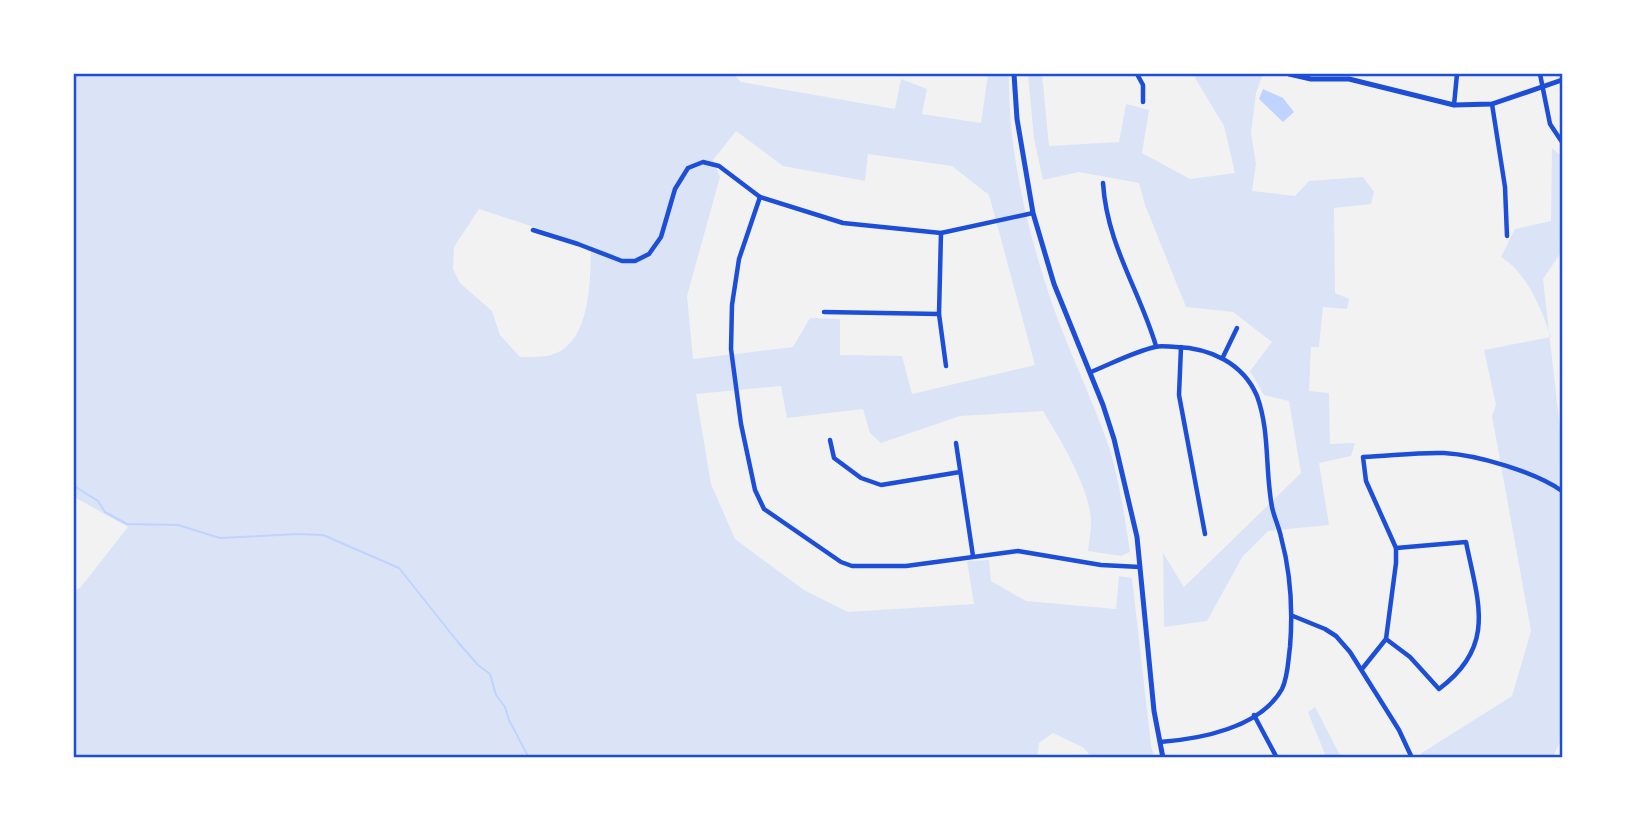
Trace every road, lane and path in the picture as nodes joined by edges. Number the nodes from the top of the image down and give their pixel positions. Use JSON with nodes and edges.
{"nodes":[{"id":1,"x":1014,"y":74,"type":"edge"},
{"id":2,"x":1137,"y":74,"type":"edge"},
{"id":3,"x":1289,"y":74,"type":"edge"},
{"id":4,"x":1457,"y":74,"type":"edge"},
{"id":5,"x":1541,"y":74,"type":"edge"},
{"id":6,"x":1563,"y":80,"type":"edge"},
{"id":7,"x":1542,"y":87,"type":"junction"},
{"id":8,"x":1143,"y":102,"type":"dead end"},
{"id":9,"x":1454,"y":104,"type":"junction"},
{"id":10,"x":1492,"y":104,"type":"junction"},
{"id":11,"x":1563,"y":142,"type":"edge"},
{"id":12,"x":1103,"y":183,"type":"dead end"},
{"id":13,"x":760,"y":197,"type":"junction"},
{"id":14,"x":1034,"y":213,"type":"junction"},
{"id":15,"x":533,"y":230,"type":"dead end"},
{"id":16,"x":941,"y":233,"type":"junction"},
{"id":17,"x":1507,"y":236,"type":"dead end"},
{"id":18,"x":824,"y":312,"type":"dead end"},
{"id":19,"x":939,"y":314,"type":"junction"},
{"id":20,"x":1237,"y":328,"type":"dead end"},
{"id":21,"x":1156,"y":346,"type":"junction"},
{"id":22,"x":1181,"y":347,"type":"junction"},
{"id":23,"x":1223,"y":357,"type":"junction"},
{"id":24,"x":946,"y":366,"type":"dead end"},
{"id":25,"x":1091,"y":372,"type":"junction"},
{"id":26,"x":830,"y":440,"type":"dead end"},
{"id":27,"x":956,"y":443,"type":"dead end"},
{"id":28,"x":960,"y":472,"type":"junction"},
{"id":29,"x":1563,"y":491,"type":"edge"},
{"id":30,"x":1205,"y":534,"type":"dead end"},
{"id":31,"x":1396,"y":548,"type":"junction"},
{"id":32,"x":973,"y":556,"type":"junction"},
{"id":33,"x":1140,"y":567,"type":"junction"},
{"id":34,"x":1293,"y":616,"type":"junction"},
{"id":35,"x":1386,"y":639,"type":"junction"},
{"id":36,"x":1362,"y":669,"type":"junction"},
{"id":37,"x":1254,"y":715,"type":"junction"},
{"id":38,"x":1160,"y":742,"type":"junction"},
{"id":39,"x":1163,"y":758,"type":"edge"},
{"id":40,"x":1277,"y":758,"type":"edge"},
{"id":41,"x":1412,"y":758,"type":"edge"}],
"edges":[{"from":1,"to":14,"type":"street"},
{"from":2,"to":8,"type":"street"},
{"from":3,"to":9,"type":"street"},
{"from":4,"to":9,"type":"street"},
{"from":5,"to":7,"type":"street"},
{"from":6,"to":7,"type":"street"},
{"from":7,"to":10,"type":"street"},
{"from":7,"to":11,"type":"street"},
{"from":9,"to":10,"type":"street"},
{"from":10,"to":17,"type":"street"},
{"from":12,"to":21,"type":"street"},
{"from":13,"to":15,"type":"street"},
{"from":13,"to":16,"type":"street"},
{"from":13,"to":32,"type":"street"},
{"from":14,"to":16,"type":"street"},
{"from":14,"to":25,"type":"street"},
{"from":16,"to":19,"type":"street"},
{"from":18,"to":19,"type":"street"},
{"from":19,"to":24,"type":"street"},
{"from":20,"to":23,"type":"street"},
{"from":21,"to":22,"type":"street"},
{"from":21,"to":25,"type":"street"},
{"from":22,"to":23,"type":"street"},
{"from":22,"to":30,"type":"street"},
{"from":23,"to":34,"type":"street"},
{"from":25,"to":33,"type":"street"},
{"from":26,"to":28,"type":"street"},
{"from":27,"to":28,"type":"street"},
{"from":28,"to":32,"type":"street"},
{"from":29,"to":31,"type":"street"},
{"from":31,"to":35,"type":"street"},
{"from":31,"to":35,"type":"street"},
{"from":32,"to":33,"type":"street"},
{"from":33,"to":38,"type":"street"},
{"from":34,"to":36,"type":"street"},
{"from":34,"to":37,"type":"street"},
{"from":35,"to":36,"type":"street"},
{"from":36,"to":41,"type":"street"},
{"from":37,"to":38,"type":"street"},
{"from":37,"to":40,"type":"street"},
{"from":38,"to":39,"type":"street"}]}
